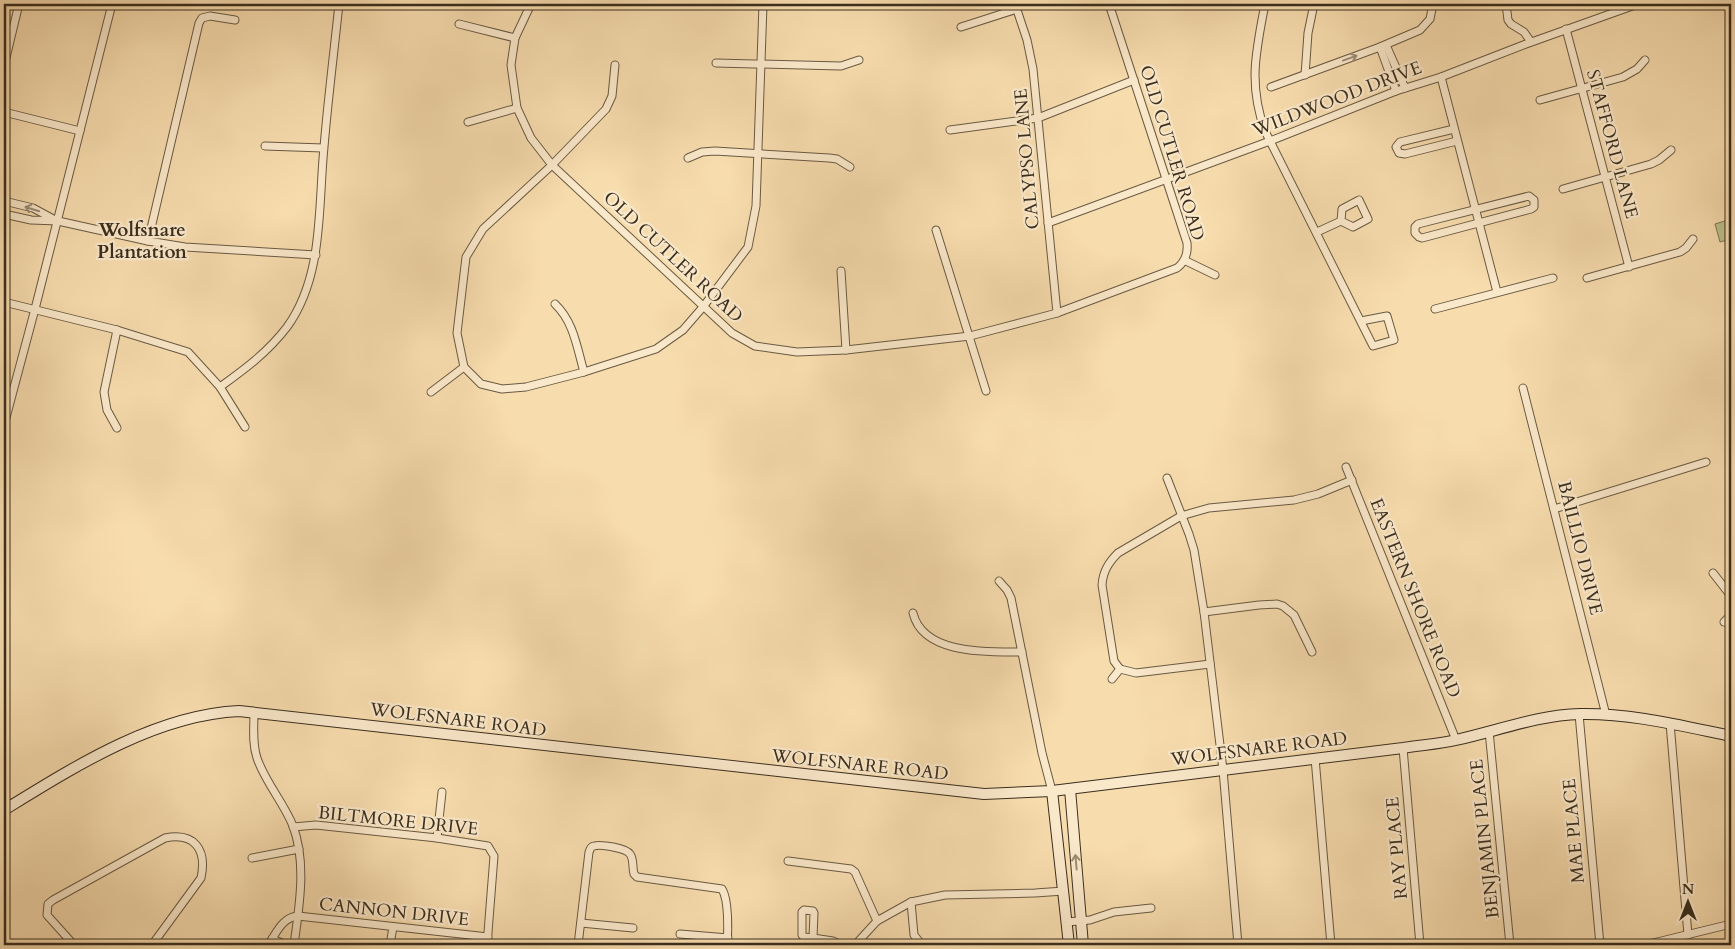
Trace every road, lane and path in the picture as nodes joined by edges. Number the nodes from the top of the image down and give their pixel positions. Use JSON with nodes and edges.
{"nodes":[{"id":1,"x":20,"y":4,"type":"edge"},
{"id":2,"x":112,"y":4,"type":"edge"},
{"id":3,"x":339,"y":4,"type":"edge"},
{"id":4,"x":531,"y":4,"type":"edge"},
{"id":5,"x":763,"y":4,"type":"edge"},
{"id":6,"x":1109,"y":4,"type":"edge"},
{"id":7,"x":1265,"y":4,"type":"edge"},
{"id":8,"x":1314,"y":4,"type":"edge"},
{"id":9,"x":1433,"y":4,"type":"edge"},
{"id":10,"x":1506,"y":4,"type":"edge"},
{"id":11,"x":1638,"y":4,"type":"edge"},
{"id":12,"x":1016,"y":6,"type":"edge"},
{"id":13,"x":235,"y":20,"type":"dead end"},
{"id":14,"x":459,"y":24,"type":"dead end"},
{"id":15,"x":961,"y":27,"type":"dead end"},
{"id":16,"x":1566,"y":29,"type":"junction"},
{"id":17,"x":515,"y":38,"type":"junction"},
{"id":18,"x":1531,"y":42,"type":"junction"},
{"id":19,"x":1383,"y":46,"type":"junction"},
{"id":20,"x":859,"y":60,"type":"dead end"},
{"id":21,"x":1645,"y":60,"type":"dead end"},
{"id":22,"x":716,"y":63,"type":"dead end"},
{"id":23,"x":761,"y":64,"type":"junction"},
{"id":24,"x":615,"y":65,"type":"dead end"},
{"id":25,"x":4,"y":66,"type":"edge"},
{"id":26,"x":1305,"y":75,"type":"junction"},
{"id":27,"x":1441,"y":77,"type":"junction"},
{"id":28,"x":1134,"y":80,"type":"junction"},
{"id":29,"x":1270,"y":87,"type":"dead end"},
{"id":30,"x":1405,"y":88,"type":"junction"},
{"id":31,"x":1582,"y":88,"type":"junction"},
{"id":32,"x":1396,"y":91,"type":"junction"},
{"id":33,"x":1540,"y":100,"type":"dead end"},
{"id":34,"x":517,"y":108,"type":"junction"},
{"id":35,"x":4,"y":112,"type":"edge"},
{"id":36,"x":1038,"y":118,"type":"junction"},
{"id":37,"x":468,"y":122,"type":"dead end"},
{"id":38,"x":1454,"y":129,"type":"junction"},
{"id":39,"x":950,"y":130,"type":"dead end"},
{"id":40,"x":80,"y":132,"type":"junction"},
{"id":41,"x":1270,"y":140,"type":"junction"},
{"id":42,"x":1457,"y":140,"type":"junction"},
{"id":43,"x":265,"y":146,"type":"dead end"},
{"id":44,"x":323,"y":148,"type":"junction"},
{"id":45,"x":1671,"y":150,"type":"dead end"},
{"id":46,"x":758,"y":153,"type":"junction"},
{"id":47,"x":688,"y":158,"type":"dead end"},
{"id":48,"x":552,"y":165,"type":"junction"},
{"id":49,"x":850,"y":167,"type":"dead end"},
{"id":50,"x":1606,"y":178,"type":"junction"},
{"id":51,"x":1166,"y":179,"type":"junction"},
{"id":52,"x":1563,"y":189,"type":"dead end"},
{"id":53,"x":4,"y":201,"type":"edge"},
{"id":54,"x":1475,"y":209,"type":"junction"},
{"id":55,"x":4,"y":214,"type":"edge"},
{"id":56,"x":58,"y":221,"type":"junction"},
{"id":57,"x":1341,"y":221,"type":"dead end"},
{"id":58,"x":1479,"y":223,"type":"junction"},
{"id":59,"x":1048,"y":224,"type":"junction"},
{"id":60,"x":936,"y":230,"type":"dead end"},
{"id":61,"x":1317,"y":232,"type":"junction"},
{"id":62,"x":1693,"y":239,"type":"dead end"},
{"id":63,"x":148,"y":241,"type":"junction"},
{"id":64,"x":316,"y":255,"type":"junction"},
{"id":65,"x":1184,"y":260,"type":"junction"},
{"id":66,"x":1629,"y":267,"type":"junction"},
{"id":67,"x":841,"y":271,"type":"dead end"},
{"id":68,"x":1215,"y":275,"type":"dead end"},
{"id":69,"x":1553,"y":278,"type":"dead end"},
{"id":70,"x":1587,"y":278,"type":"dead end"},
{"id":71,"x":1497,"y":292,"type":"junction"},
{"id":72,"x":4,"y":302,"type":"edge"},
{"id":73,"x":556,"y":304,"type":"dead end"},
{"id":74,"x":703,"y":307,"type":"junction"},
{"id":75,"x":35,"y":309,"type":"junction"},
{"id":76,"x":1436,"y":309,"type":"dead end"},
{"id":77,"x":1057,"y":313,"type":"junction"},
{"id":78,"x":1361,"y":321,"type":"junction"},
{"id":79,"x":117,"y":330,"type":"junction"},
{"id":80,"x":970,"y":336,"type":"junction"},
{"id":81,"x":846,"y":350,"type":"junction"},
{"id":82,"x":464,"y":367,"type":"junction"},
{"id":83,"x":584,"y":372,"type":"junction"},
{"id":84,"x":220,"y":387,"type":"junction"},
{"id":85,"x":1523,"y":388,"type":"dead end"},
{"id":86,"x":986,"y":391,"type":"dead end"},
{"id":87,"x":431,"y":392,"type":"dead end"},
{"id":88,"x":4,"y":425,"type":"edge"},
{"id":89,"x":244,"y":426,"type":"dead end"},
{"id":90,"x":117,"y":428,"type":"dead end"},
{"id":91,"x":1706,"y":462,"type":"dead end"},
{"id":92,"x":1346,"y":467,"type":"dead end"},
{"id":93,"x":1167,"y":478,"type":"dead end"},
{"id":94,"x":1352,"y":480,"type":"junction"},
{"id":95,"x":1554,"y":509,"type":"junction"},
{"id":96,"x":1181,"y":516,"type":"junction"},
{"id":97,"x":1713,"y":573,"type":"dead end"},
{"id":98,"x":999,"y":581,"type":"dead end"},
{"id":99,"x":1731,"y":596,"type":"edge"},
{"id":100,"x":1204,"y":612,"type":"junction"},
{"id":101,"x":913,"y":613,"type":"dead end"},
{"id":102,"x":1731,"y":615,"type":"edge"},
{"id":103,"x":1724,"y":622,"type":"dead end"},
{"id":104,"x":1022,"y":652,"type":"junction"},
{"id":105,"x":1312,"y":652,"type":"dead end"},
{"id":106,"x":1210,"y":664,"type":"junction"},
{"id":107,"x":1120,"y":669,"type":"junction"},
{"id":108,"x":1112,"y":680,"type":"dead end"},
{"id":109,"x":254,"y":712,"type":"junction"},
{"id":110,"x":1579,"y":714,"type":"junction"},
{"id":111,"x":1606,"y":715,"type":"junction"},
{"id":112,"x":1670,"y":723,"type":"junction"},
{"id":113,"x":1489,"y":731,"type":"junction"},
{"id":114,"x":1731,"y":736,"type":"edge"},
{"id":115,"x":1456,"y":740,"type":"junction"},
{"id":116,"x":1404,"y":748,"type":"junction"},
{"id":117,"x":1315,"y":758,"type":"junction"},
{"id":118,"x":1223,"y":770,"type":"junction"},
{"id":119,"x":1070,"y":789,"type":"junction"},
{"id":120,"x":1052,"y":791,"type":"junction"},
{"id":121,"x":442,"y":792,"type":"dead end"},
{"id":122,"x":4,"y":810,"type":"edge"},
{"id":123,"x":293,"y":827,"type":"junction"},
{"id":124,"x":437,"y":838,"type":"junction"},
{"id":125,"x":299,"y":849,"type":"junction"},
{"id":126,"x":252,"y":858,"type":"dead end"},
{"id":127,"x":788,"y":861,"type":"dead end"},
{"id":128,"x":1077,"y":880,"type":"junction"},
{"id":129,"x":1064,"y":886,"type":"junction"},
{"id":130,"x":911,"y":902,"type":"junction"},
{"id":131,"x":1151,"y":908,"type":"dead end"},
{"id":132,"x":298,"y":916,"type":"junction"},
{"id":133,"x":877,"y":921,"type":"junction"},
{"id":134,"x":1081,"y":921,"type":"junction"},
{"id":135,"x":581,"y":922,"type":"junction"},
{"id":136,"x":1067,"y":922,"type":"junction"},
{"id":137,"x":1731,"y":924,"type":"edge"},
{"id":138,"x":393,"y":927,"type":"junction"},
{"id":139,"x":633,"y":928,"type":"dead end"},
{"id":140,"x":680,"y":934,"type":"dead end"},
{"id":141,"x":1688,"y":935,"type":"junction"},
{"id":142,"x":488,"y":937,"type":"junction"},
{"id":143,"x":814,"y":938,"type":"dead end"},
{"id":144,"x":272,"y":939,"type":"junction"},
{"id":145,"x":727,"y":941,"type":"edge"},
{"id":146,"x":74,"y":945,"type":"edge"},
{"id":147,"x":152,"y":945,"type":"edge"},
{"id":148,"x":268,"y":945,"type":"edge"},
{"id":149,"x":287,"y":945,"type":"edge"},
{"id":150,"x":294,"y":945,"type":"edge"},
{"id":151,"x":390,"y":945,"type":"edge"},
{"id":152,"x":487,"y":945,"type":"edge"},
{"id":153,"x":578,"y":945,"type":"edge"},
{"id":154,"x":841,"y":945,"type":"edge"},
{"id":155,"x":855,"y":945,"type":"edge"},
{"id":156,"x":922,"y":945,"type":"edge"},
{"id":157,"x":1069,"y":945,"type":"edge"},
{"id":158,"x":1083,"y":945,"type":"edge"},
{"id":159,"x":1238,"y":945,"type":"edge"},
{"id":160,"x":1331,"y":945,"type":"edge"},
{"id":161,"x":1420,"y":945,"type":"edge"},
{"id":162,"x":1510,"y":945,"type":"edge"},
{"id":163,"x":1600,"y":945,"type":"edge"},
{"id":164,"x":1645,"y":945,"type":"edge"}],
"edges":[{"from":1,"to":25,"type":"street"},
{"from":2,"to":40,"type":"street"},
{"from":3,"to":44,"type":"street"},
{"from":4,"to":17,"type":"street","name":"OLD CUTLER ROAD"},
{"from":5,"to":23,"type":"street"},
{"from":6,"to":28,"type":"street","name":"OLD CUTLER ROAD"},
{"from":7,"to":41,"type":"street"},
{"from":8,"to":26,"type":"street"},
{"from":9,"to":19,"type":"street"},
{"from":10,"to":18,"type":"street"},
{"from":11,"to":16,"type":"street","name":"WILDWOOD DRIVE"},
{"from":12,"to":15,"type":"street"},
{"from":12,"to":36,"type":"street","name":"CALYPSO LANE"},
{"from":13,"to":63,"type":"street"},
{"from":14,"to":17,"type":"street"},
{"from":16,"to":18,"type":"street","name":"WILDWOOD DRIVE"},
{"from":16,"to":31,"type":"street","name":"STAFFORD LANE"},
{"from":17,"to":34,"type":"street","name":"OLD CUTLER ROAD"},
{"from":18,"to":27,"type":"street","name":"WILDWOOD DRIVE"},
{"from":26,"to":19,"type":"street","one_way":true},
{"from":19,"to":30,"type":"street"},
{"from":19,"to":32,"type":"street"},
{"from":20,"to":23,"type":"street"},
{"from":21,"to":31,"type":"street"},
{"from":22,"to":23,"type":"street"},
{"from":23,"to":46,"type":"street"},
{"from":24,"to":48,"type":"street"},
{"from":26,"to":29,"type":"street"},
{"from":27,"to":30,"type":"street","name":"WILDWOOD DRIVE"},
{"from":27,"to":38,"type":"street"},
{"from":28,"to":36,"type":"street"},
{"from":28,"to":51,"type":"street","name":"OLD CUTLER ROAD"},
{"from":30,"to":32,"type":"street","name":"WILDWOOD DRIVE"},
{"from":31,"to":33,"type":"street"},
{"from":31,"to":50,"type":"street","name":"STAFFORD LANE"},
{"from":32,"to":41,"type":"street","name":"WILDWOOD DRIVE"},
{"from":34,"to":37,"type":"street"},
{"from":34,"to":48,"type":"street","name":"OLD CUTLER ROAD"},
{"from":35,"to":40,"type":"street"},
{"from":36,"to":39,"type":"street"},
{"from":36,"to":59,"type":"street","name":"CALYPSO LANE"},
{"from":38,"to":42,"type":"street"},
{"from":38,"to":42,"type":"street"},
{"from":40,"to":56,"type":"street"},
{"from":41,"to":51,"type":"street","name":"WILDWOOD DRIVE"},
{"from":41,"to":61,"type":"street"},
{"from":42,"to":54,"type":"street"},
{"from":43,"to":44,"type":"street"},
{"from":44,"to":64,"type":"street"},
{"from":45,"to":50,"type":"street"},
{"from":46,"to":47,"type":"street"},
{"from":46,"to":49,"type":"street"},
{"from":46,"to":74,"type":"street"},
{"from":48,"to":74,"type":"street","name":"OLD CUTLER ROAD"},
{"from":48,"to":82,"type":"street"},
{"from":50,"to":52,"type":"street"},
{"from":50,"to":66,"type":"street","name":"STAFFORD LANE"},
{"from":51,"to":59,"type":"street","name":"WILDWOOD DRIVE"},
{"from":51,"to":65,"type":"street","name":"OLD CUTLER ROAD"},
{"from":56,"to":53,"type":"street","one_way":true},
{"from":54,"to":58,"type":"street"},
{"from":54,"to":58,"type":"street"},
{"from":54,"to":58,"type":"street"},
{"from":55,"to":56,"type":"street"},
{"from":56,"to":63,"type":"street"},
{"from":56,"to":75,"type":"street"},
{"from":57,"to":61,"type":"street"},
{"from":58,"to":71,"type":"street"},
{"from":59,"to":77,"type":"street","name":"CALYPSO LANE"},
{"from":60,"to":80,"type":"street"},
{"from":61,"to":78,"type":"street"},
{"from":62,"to":66,"type":"street"},
{"from":63,"to":64,"type":"street"},
{"from":64,"to":84,"type":"street"},
{"from":65,"to":68,"type":"street"},
{"from":65,"to":77,"type":"street","name":"OLD CUTLER ROAD"},
{"from":66,"to":70,"type":"street"},
{"from":67,"to":81,"type":"street"},
{"from":69,"to":71,"type":"street"},
{"from":71,"to":76,"type":"street"},
{"from":72,"to":75,"type":"street"},
{"from":73,"to":83,"type":"street"},
{"from":74,"to":81,"type":"street","name":"OLD CUTLER ROAD"},
{"from":74,"to":83,"type":"street"},
{"from":75,"to":79,"type":"street"},
{"from":75,"to":88,"type":"street"},
{"from":77,"to":80,"type":"street","name":"OLD CUTLER ROAD"},
{"from":78,"to":78,"type":"street"},
{"from":79,"to":84,"type":"street"},
{"from":79,"to":90,"type":"street"},
{"from":80,"to":81,"type":"street","name":"OLD CUTLER ROAD"},
{"from":80,"to":86,"type":"street"},
{"from":82,"to":83,"type":"street"},
{"from":82,"to":87,"type":"street"},
{"from":84,"to":89,"type":"street"},
{"from":85,"to":95,"type":"street","name":"BAILLIO DRIVE"},
{"from":91,"to":95,"type":"street"},
{"from":92,"to":94,"type":"street","name":"EASTERN SHORE ROAD"},
{"from":93,"to":96,"type":"street"},
{"from":94,"to":96,"type":"street"},
{"from":94,"to":115,"type":"street","name":"EASTERN SHORE ROAD"},
{"from":95,"to":111,"type":"street","name":"BAILLIO DRIVE"},
{"from":96,"to":100,"type":"street"},
{"from":96,"to":107,"type":"street"},
{"from":97,"to":99,"type":"street"},
{"from":98,"to":104,"type":"street"},
{"from":100,"to":105,"type":"street"},
{"from":100,"to":106,"type":"street"},
{"from":101,"to":104,"type":"street"},
{"from":102,"to":103,"type":"street"},
{"from":104,"to":120,"type":"street"},
{"from":106,"to":107,"type":"street"},
{"from":106,"to":118,"type":"street"},
{"from":107,"to":108,"type":"street"},
{"from":109,"to":120,"type":"street","name":"WOLFSNARE ROAD"},
{"from":109,"to":122,"type":"street","name":"WOLFSNARE ROAD"},
{"from":109,"to":123,"type":"street"},
{"from":110,"to":111,"type":"street","name":"WOLFSNARE ROAD"},
{"from":110,"to":113,"type":"street","name":"WOLFSNARE ROAD"},
{"from":110,"to":163,"type":"street","name":"MAE PLACE"},
{"from":111,"to":112,"type":"street","name":"WOLFSNARE ROAD"},
{"from":112,"to":114,"type":"street","name":"WOLFSNARE ROAD"},
{"from":112,"to":141,"type":"street"},
{"from":113,"to":115,"type":"street","name":"WOLFSNARE ROAD"},
{"from":113,"to":162,"type":"street","name":"BENJAMIN PLACE"},
{"from":115,"to":116,"type":"street","name":"WOLFSNARE ROAD"},
{"from":116,"to":117,"type":"street","name":"WOLFSNARE ROAD"},
{"from":116,"to":161,"type":"street","name":"RAY PLACE"},
{"from":117,"to":118,"type":"street","name":"WOLFSNARE ROAD"},
{"from":117,"to":160,"type":"street"},
{"from":118,"to":119,"type":"street","name":"WOLFSNARE ROAD"},
{"from":118,"to":159,"type":"street"},
{"from":119,"to":120,"type":"street","name":"WOLFSNARE ROAD"},
{"from":128,"to":119,"type":"street","one_way":true},
{"from":120,"to":129,"type":"street"},
{"from":121,"to":124,"type":"street"},
{"from":123,"to":124,"type":"street","name":"BILTMORE DRIVE"},
{"from":123,"to":125,"type":"street"},
{"from":124,"to":142,"type":"street","name":"BILTMORE DRIVE"},
{"from":125,"to":126,"type":"street"},
{"from":125,"to":132,"type":"street"},
{"from":127,"to":133,"type":"street"},
{"from":128,"to":129,"type":"street"},
{"from":128,"to":134,"type":"street"},
{"from":129,"to":130,"type":"street"},
{"from":129,"to":136,"type":"street"},
{"from":130,"to":133,"type":"street"},
{"from":130,"to":156,"type":"street"},
{"from":131,"to":134,"type":"street"},
{"from":132,"to":138,"type":"street","name":"CANNON DRIVE"},
{"from":132,"to":144,"type":"street"},
{"from":132,"to":150,"type":"street"},
{"from":133,"to":155,"type":"street"},
{"from":134,"to":136,"type":"street"},
{"from":134,"to":158,"type":"street"},
{"from":135,"to":139,"type":"street"},
{"from":135,"to":145,"type":"street"},
{"from":135,"to":153,"type":"street"},
{"from":136,"to":157,"type":"street"},
{"from":137,"to":141,"type":"street"},
{"from":138,"to":142,"type":"street","name":"CANNON DRIVE"},
{"from":138,"to":151,"type":"street"},
{"from":140,"to":145,"type":"street"},
{"from":141,"to":164,"type":"street"},
{"from":142,"to":152,"type":"street","name":"BILTMORE DRIVE"},
{"from":143,"to":154,"type":"street"},
{"from":144,"to":148,"type":"street"},
{"from":144,"to":149,"type":"street"},
{"from":146,"to":147,"type":"street"}]}
